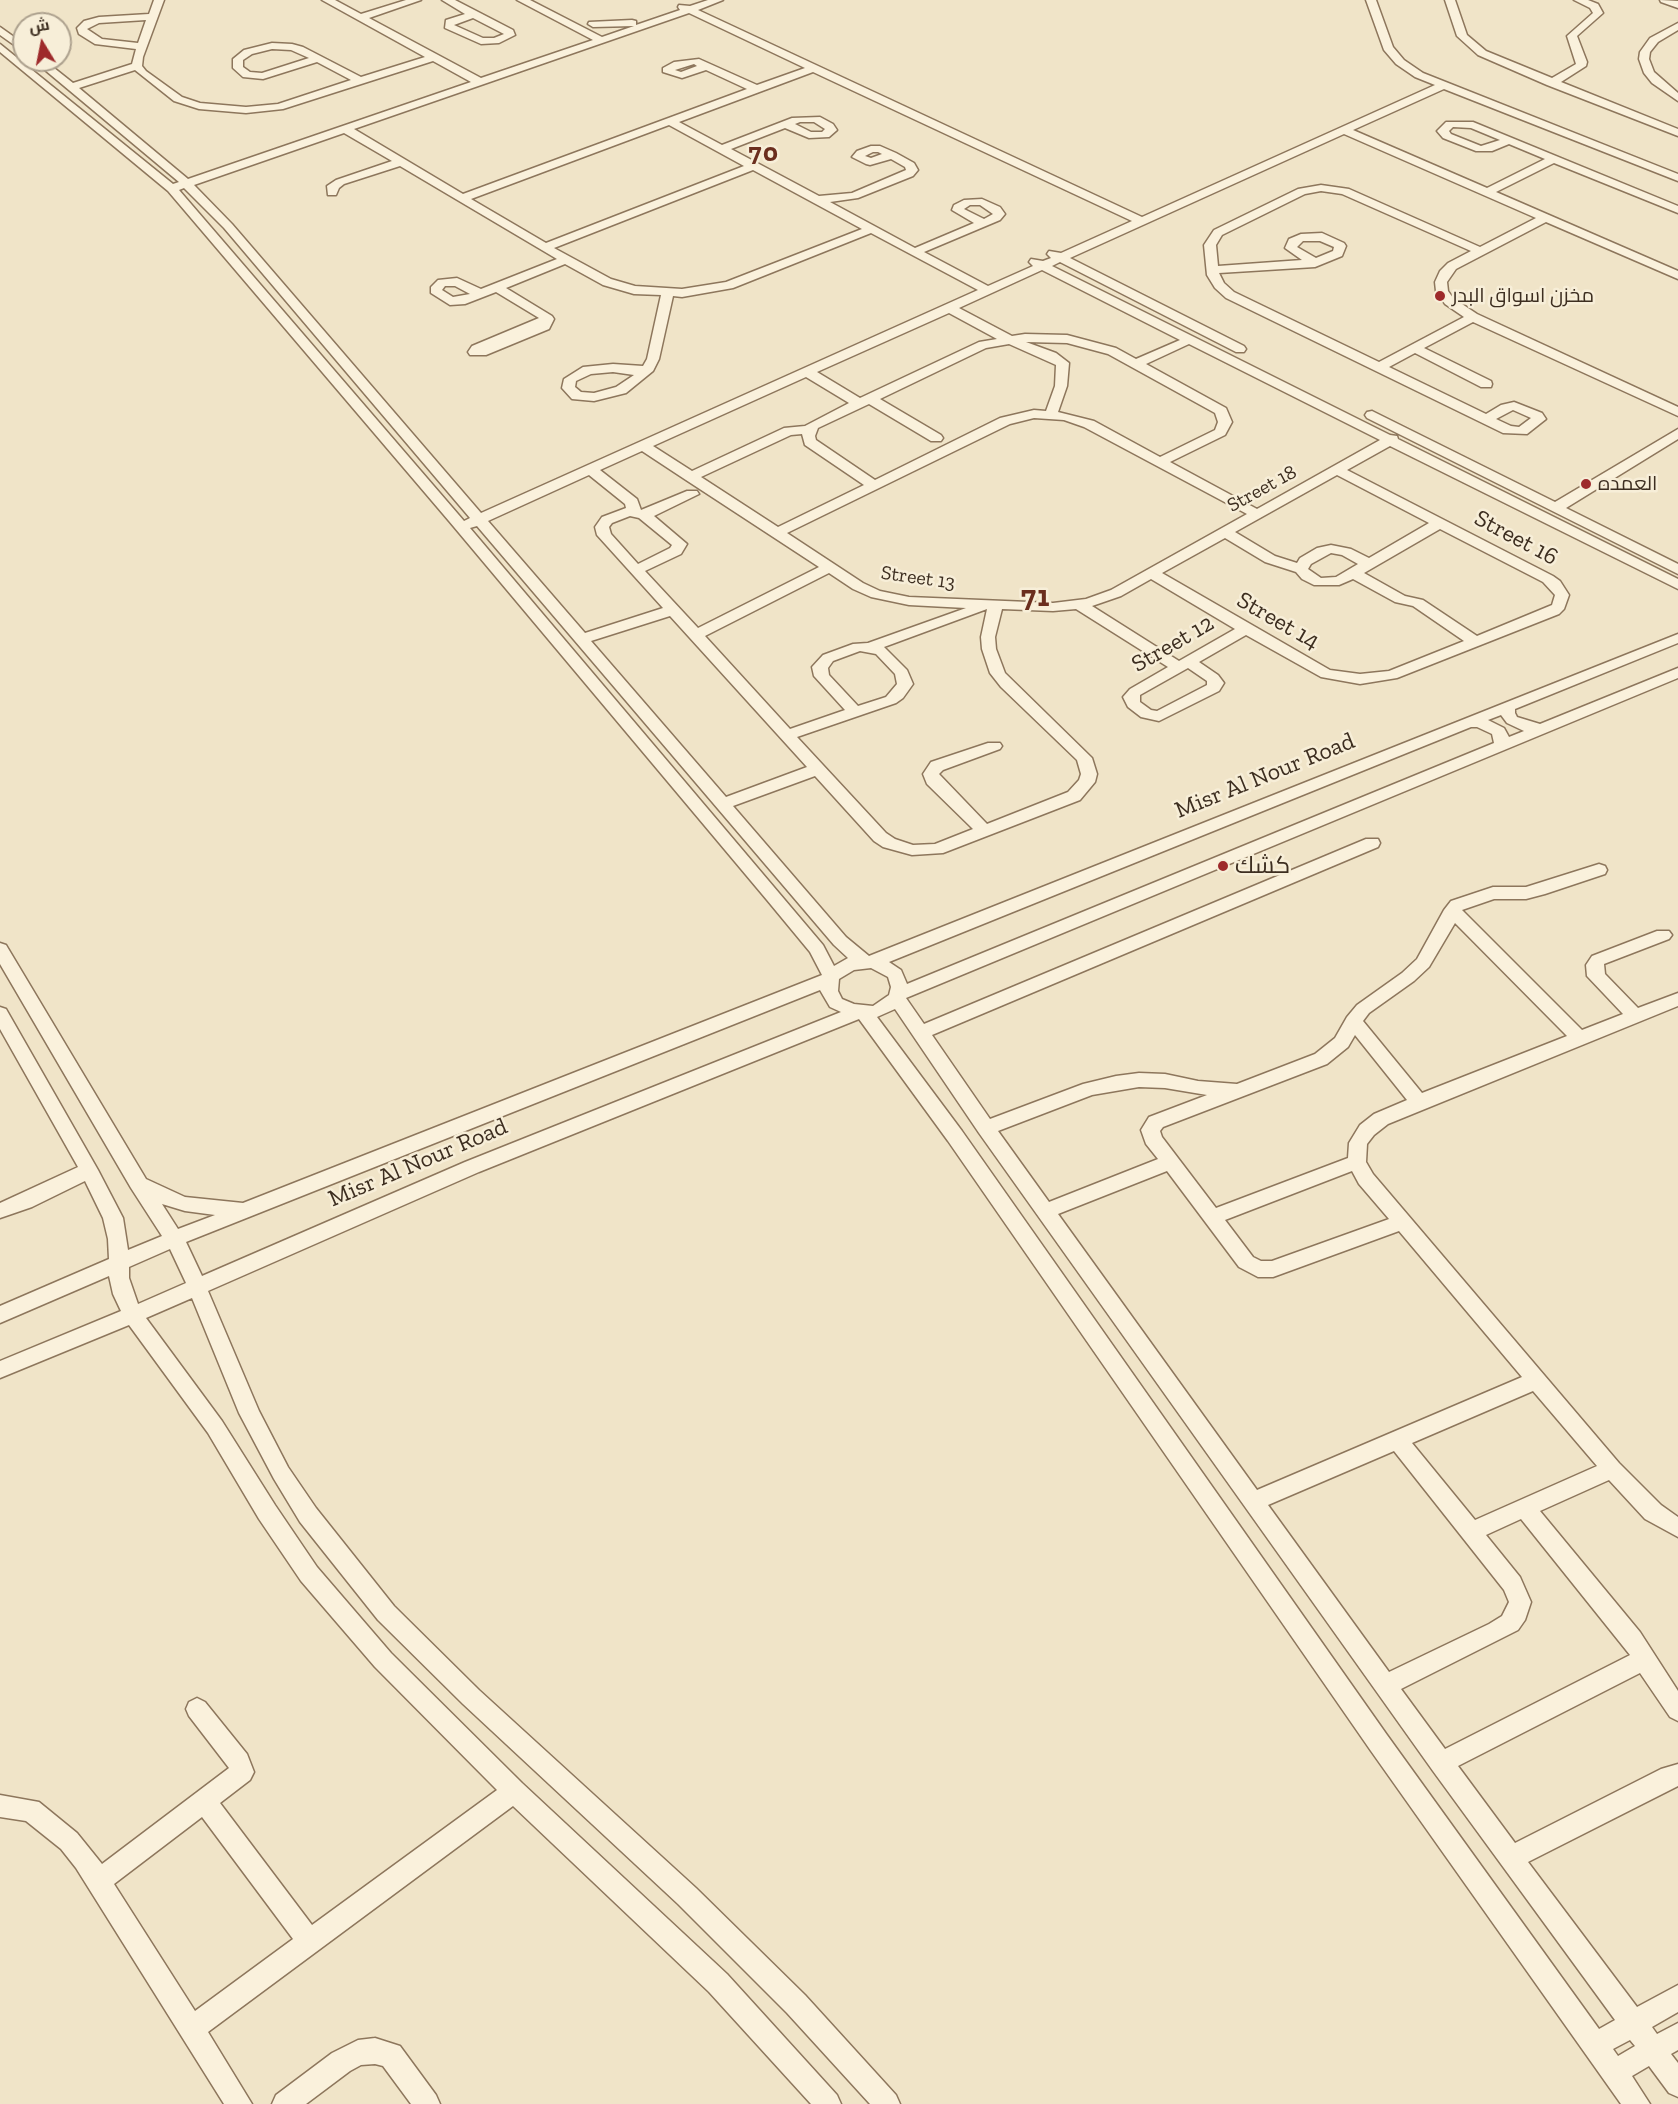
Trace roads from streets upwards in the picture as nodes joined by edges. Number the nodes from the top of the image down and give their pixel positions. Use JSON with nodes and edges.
{"nodes":[{"id":1,"x":159,"y":0,"type":"edge"},
{"id":2,"x":327,"y":0,"type":"edge"},
{"id":3,"x":416,"y":0,"type":"edge"},
{"id":4,"x":447,"y":0,"type":"edge"},
{"id":5,"x":522,"y":0,"type":"edge"},
{"id":6,"x":545,"y":0,"type":"edge"},
{"id":7,"x":718,"y":0,"type":"edge"},
{"id":8,"x":1371,"y":0,"type":"edge"},
{"id":9,"x":1450,"y":0,"type":"edge"},
{"id":10,"x":1579,"y":0,"type":"edge"},
{"id":11,"x":1665,"y":0,"type":"edge"},
{"id":12,"x":693,"y":5,"type":"edge"},
{"id":13,"x":1678,"y":5,"type":"edge"},
{"id":14,"x":474,"y":14,"type":"junction"},
{"id":15,"x":153,"y":17,"type":"junction"},
{"id":16,"x":360,"y":18,"type":"junction"},
{"id":17,"x":1390,"y":18,"type":"dead end"},
{"id":18,"x":633,"y":23,"type":"junction"},
{"id":19,"x":593,"y":24,"type":"junction"},
{"id":20,"x":1678,"y":26,"type":"edge"},
{"id":21,"x":576,"y":28,"type":"junction"},
{"id":22,"x":0,"y":30,"type":"edge"},
{"id":23,"x":604,"y":36,"type":"junction"},
{"id":24,"x":12,"y":40,"type":"edge"},
{"id":25,"x":778,"y":42,"type":"junction"},
{"id":26,"x":574,"y":43,"type":"junction"},
{"id":27,"x":142,"y":46,"type":"junction"},
{"id":28,"x":766,"y":46,"type":"junction"},
{"id":29,"x":0,"y":47,"type":"edge"},
{"id":30,"x":434,"y":57,"type":"junction"},
{"id":31,"x":317,"y":59,"type":"junction"},
{"id":32,"x":137,"y":66,"type":"junction"},
{"id":33,"x":706,"y":66,"type":"junction"},
{"id":34,"x":814,"y":68,"type":"junction"},
{"id":35,"x":52,"y":72,"type":"edge"},
{"id":36,"x":476,"y":80,"type":"junction"},
{"id":37,"x":1431,"y":80,"type":"junction"},
{"id":38,"x":360,"y":81,"type":"junction"},
{"id":39,"x":1551,"y":83,"type":"junction"},
{"id":40,"x":869,"y":84,"type":"junction"},
{"id":41,"x":1444,"y":85,"type":"junction"},
{"id":42,"x":70,"y":87,"type":"junction"},
{"id":43,"x":857,"y":88,"type":"junction"},
{"id":44,"x":756,"y":89,"type":"junction"},
{"id":45,"x":1678,"y":98,"type":"edge"},
{"id":46,"x":1524,"y":113,"type":"junction"},
{"id":47,"x":671,"y":122,"type":"junction"},
{"id":48,"x":785,"y":124,"type":"dead end"},
{"id":49,"x":346,"y":129,"type":"junction"},
{"id":50,"x":1343,"y":130,"type":"junction"},
{"id":51,"x":1678,"y":133,"type":"edge"},
{"id":52,"x":1509,"y":140,"type":"junction"},
{"id":53,"x":722,"y":149,"type":"junction"},
{"id":54,"x":892,"y":155,"type":"dead end"},
{"id":55,"x":1553,"y":159,"type":"junction"},
{"id":56,"x":401,"y":162,"type":"junction"},
{"id":57,"x":753,"y":165,"type":"junction"},
{"id":58,"x":1678,"y":170,"type":"edge"},
{"id":59,"x":1678,"y":178,"type":"edge"},
{"id":60,"x":176,"y":183,"type":"junction"},
{"id":61,"x":332,"y":193,"type":"dead end"},
{"id":62,"x":1486,"y":193,"type":"junction"},
{"id":63,"x":854,"y":196,"type":"junction"},
{"id":64,"x":463,"y":198,"type":"junction"},
{"id":65,"x":817,"y":200,"type":"junction"},
{"id":66,"x":1678,"y":210,"type":"edge"},
{"id":67,"x":844,"y":214,"type":"junction"},
{"id":68,"x":1141,"y":216,"type":"junction"},
{"id":69,"x":1545,"y":218,"type":"junction"},
{"id":70,"x":983,"y":223,"type":"dead end"},
{"id":71,"x":872,"y":229,"type":"junction"},
{"id":72,"x":546,"y":247,"type":"junction"},
{"id":73,"x":1480,"y":251,"type":"junction"},
{"id":74,"x":915,"y":252,"type":"junction"},
{"id":75,"x":1054,"y":255,"type":"junction"},
{"id":76,"x":566,"y":260,"type":"junction"},
{"id":77,"x":1678,"y":260,"type":"edge"},
{"id":78,"x":1037,"y":263,"type":"junction"},
{"id":79,"x":1315,"y":263,"type":"dead end"},
{"id":80,"x":1663,"y":268,"type":"junction"},
{"id":81,"x":1212,"y":270,"type":"junction"},
{"id":82,"x":1678,"y":275,"type":"edge"},
{"id":83,"x":976,"y":284,"type":"junction"},
{"id":84,"x":497,"y":287,"type":"junction"},
{"id":85,"x":988,"y":291,"type":"junction"},
{"id":86,"x":480,"y":294,"type":"dead end"},
{"id":87,"x":667,"y":294,"type":"junction"},
{"id":88,"x":949,"y":308,"type":"junction"},
{"id":89,"x":1473,"y":317,"type":"junction"},
{"id":90,"x":548,"y":319,"type":"junction"},
{"id":91,"x":1007,"y":339,"type":"junction"},
{"id":92,"x":1191,"y":339,"type":"junction"},
{"id":93,"x":1414,"y":348,"type":"junction"},
{"id":94,"x":1264,"y":361,"type":"dead end"},
{"id":95,"x":1136,"y":364,"type":"junction"},
{"id":96,"x":1378,"y":367,"type":"junction"},
{"id":97,"x":644,"y":372,"type":"junction"},
{"id":98,"x":807,"y":372,"type":"junction"},
{"id":99,"x":1486,"y":384,"type":"dead end"},
{"id":100,"x":864,"y":400,"type":"junction"},
{"id":101,"x":1343,"y":401,"type":"dead end"},
{"id":102,"x":1330,"y":408,"type":"junction"},
{"id":103,"x":1357,"y":408,"type":"dead end"},
{"id":104,"x":1678,"y":412,"type":"edge"},
{"id":105,"x":1051,"y":414,"type":"junction"},
{"id":106,"x":1486,"y":419,"type":"dead end"},
{"id":107,"x":809,"y":430,"type":"junction"},
{"id":108,"x":1678,"y":433,"type":"edge"},
{"id":109,"x":1392,"y":439,"type":"junction"},
{"id":110,"x":1660,"y":444,"type":"junction"},
{"id":111,"x":644,"y":446,"type":"junction"},
{"id":112,"x":951,"y":447,"type":"junction"},
{"id":113,"x":1678,"y":452,"type":"edge"},
{"id":114,"x":1160,"y":462,"type":"junction"},
{"id":115,"x":1474,"y":466,"type":"junction"},
{"id":116,"x":591,"y":470,"type":"junction"},
{"id":117,"x":1337,"y":470,"type":"junction"},
{"id":118,"x":1460,"y":474,"type":"junction"},
{"id":119,"x":691,"y":477,"type":"junction"},
{"id":120,"x":874,"y":485,"type":"junction"},
{"id":121,"x":707,"y":487,"type":"junction"},
{"id":122,"x":1556,"y":508,"type":"junction"},
{"id":123,"x":639,"y":513,"type":"junction"},
{"id":124,"x":1257,"y":514,"type":"junction"},
{"id":125,"x":475,"y":515,"type":"junction"},
{"id":126,"x":458,"y":523,"type":"junction"},
{"id":127,"x":1439,"y":523,"type":"junction"},
{"id":128,"x":1224,"y":532,"type":"junction"},
{"id":129,"x":777,"y":533,"type":"junction"},
{"id":130,"x":1369,"y":564,"type":"junction"},
{"id":131,"x":830,"y":567,"type":"junction"},
{"id":132,"x":1301,"y":569,"type":"junction"},
{"id":133,"x":637,"y":570,"type":"junction"},
{"id":134,"x":1678,"y":570,"type":"edge"},
{"id":135,"x":1151,"y":573,"type":"junction"},
{"id":136,"x":1353,"y":573,"type":"junction"},
{"id":137,"x":1678,"y":585,"type":"edge"},
{"id":138,"x":1078,"y":604,"type":"junction"},
{"id":139,"x":991,"y":606,"type":"junction"},
{"id":140,"x":673,"y":610,"type":"junction"},
{"id":141,"x":1246,"y":629,"type":"junction"},
{"id":142,"x":696,"y":635,"type":"junction"},
{"id":143,"x":1678,"y":638,"type":"edge"},
{"id":144,"x":582,"y":639,"type":"junction"},
{"id":145,"x":1476,"y":642,"type":"junction"},
{"id":146,"x":870,"y":647,"type":"junction"},
{"id":147,"x":1183,"y":664,"type":"junction"},
{"id":148,"x":1678,"y":673,"type":"edge"},
{"id":149,"x":1392,"y":675,"type":"joint"},
{"id":150,"x":1507,"y":706,"type":"junction"},
{"id":151,"x":855,"y":712,"type":"junction"},
{"id":152,"x":1469,"y":722,"type":"junction"},
{"id":153,"x":1542,"y":729,"type":"junction"},
{"id":154,"x":787,"y":735,"type":"junction"},
{"id":155,"x":1502,"y":745,"type":"junction"},
{"id":156,"x":994,"y":746,"type":"dead end"},
{"id":157,"x":818,"y":769,"type":"junction"},
{"id":158,"x":723,"y":804,"type":"junction"},
{"id":159,"x":984,"y":830,"type":"junction"},
{"id":160,"x":1372,"y":843,"type":"dead end"},
{"id":161,"x":1599,"y":870,"type":"dead end"},
{"id":162,"x":1452,"y":910,"type":"junction"},
{"id":163,"x":1663,"y":935,"type":"dead end"},
{"id":164,"x":840,"y":941,"type":"junction"},
{"id":165,"x":0,"y":949,"type":"edge"},
{"id":166,"x":817,"y":949,"type":"junction"},
{"id":167,"x":867,"y":962,"type":"junction"},
{"id":168,"x":831,"y":978,"type":"junction"},
{"id":169,"x":898,"y":996,"type":"junction"},
{"id":170,"x":1678,"y":999,"type":"edge"},
{"id":171,"x":861,"y":1012,"type":"junction"},
{"id":172,"x":0,"y":1013,"type":"edge"},
{"id":173,"x":1636,"y":1016,"type":"junction"},
{"id":174,"x":1353,"y":1021,"type":"junction"},
{"id":175,"x":914,"y":1027,"type":"junction"},
{"id":176,"x":879,"y":1032,"type":"junction"},
{"id":177,"x":1578,"y":1037,"type":"junction"},
{"id":178,"x":1243,"y":1089,"type":"junction"},
{"id":179,"x":1419,"y":1101,"type":"junction"},
{"id":180,"x":986,"y":1128,"type":"junction"},
{"id":181,"x":1170,"y":1162,"type":"junction"},
{"id":182,"x":1357,"y":1162,"type":"junction"},
{"id":183,"x":89,"y":1170,"type":"junction"},
{"id":184,"x":138,"y":1183,"type":"junction"},
{"id":185,"x":249,"y":1210,"type":"junction"},
{"id":186,"x":0,"y":1211,"type":"edge"},
{"id":187,"x":1046,"y":1211,"type":"junction"},
{"id":188,"x":1212,"y":1216,"type":"junction"},
{"id":189,"x":1402,"y":1222,"type":"junction"},
{"id":190,"x":173,"y":1239,"type":"junction"},
{"id":191,"x":120,"y":1260,"type":"junction"},
{"id":192,"x":196,"y":1286,"type":"junction"},
{"id":193,"x":0,"y":1315,"type":"edge"},
{"id":194,"x":133,"y":1315,"type":"junction"},
{"id":195,"x":0,"y":1370,"type":"edge"},
{"id":196,"x":1537,"y":1380,"type":"junction"},
{"id":197,"x":1398,"y":1440,"type":"junction"},
{"id":198,"x":1612,"y":1469,"type":"junction"},
{"id":199,"x":1254,"y":1501,"type":"junction"},
{"id":200,"x":1525,"y":1508,"type":"junction"},
{"id":201,"x":1678,"y":1528,"type":"edge"},
{"id":202,"x":1471,"y":1532,"type":"junction"},
{"id":203,"x":1645,"y":1659,"type":"junction"},
{"id":204,"x":1386,"y":1685,"type":"junction"},
{"id":205,"x":196,"y":1709,"type":"dead end"},
{"id":206,"x":1678,"y":1710,"type":"edge"},
{"id":207,"x":1441,"y":1763,"type":"junction"},
{"id":208,"x":1678,"y":1775,"type":"edge"},
{"id":209,"x":514,"y":1791,"type":"junction"},
{"id":210,"x":205,"y":1802,"type":"junction"},
{"id":211,"x":0,"y":1806,"type":"edge"},
{"id":212,"x":1512,"y":1858,"type":"junction"},
{"id":213,"x":98,"y":1882,"type":"junction"},
{"id":214,"x":310,"y":1942,"type":"junction"},
{"id":215,"x":1678,"y":1998,"type":"edge"},
{"id":216,"x":1634,"y":2024,"type":"junction"},
{"id":217,"x":192,"y":2029,"type":"junction"},
{"id":218,"x":1678,"y":2036,"type":"edge"},
{"id":219,"x":1596,"y":2046,"type":"junction"},
{"id":220,"x":1654,"y":2050,"type":"junction"},
{"id":221,"x":1614,"y":2072,"type":"junction"},
{"id":222,"x":1678,"y":2084,"type":"edge"},
{"id":223,"x":239,"y":2104,"type":"edge"},
{"id":224,"x":285,"y":2104,"type":"edge"},
{"id":225,"x":427,"y":2104,"type":"edge"},
{"id":226,"x":828,"y":2104,"type":"edge"},
{"id":227,"x":887,"y":2104,"type":"edge"},
{"id":228,"x":1637,"y":2104,"type":"edge"}],
"edges":[{"from":1,"to":15,"type":"street"},
{"from":2,"to":16,"type":"street"},
{"from":3,"to":16,"type":"street"},
{"from":4,"to":14,"type":"street"},
{"from":5,"to":21,"type":"street"},
{"from":6,"to":19,"type":"street"},
{"from":7,"to":12,"type":"street"},
{"from":8,"to":37,"type":"street"},
{"from":9,"to":39,"type":"street"},
{"from":10,"to":39,"type":"street"},
{"from":11,"to":13,"type":"street"},
{"from":12,"to":18,"type":"street"},
{"from":12,"to":23,"type":"street"},
{"from":12,"to":25,"type":"street"},
{"from":12,"to":28,"type":"street"},
{"from":14,"to":14,"type":"street"},
{"from":15,"to":27,"type":"street"},
{"from":15,"to":27,"type":"street"},
{"from":16,"to":30,"type":"street"},
{"from":17,"to":46,"type":"street"},
{"from":18,"to":19,"type":"street"},
{"from":18,"to":23,"type":"street"},
{"from":19,"to":23,"type":"street"},
{"from":20,"to":45,"type":"street"},
{"from":21,"to":23,"type":"street"},
{"from":21,"to":26,"type":"street"},
{"from":22,"to":24,"type":"street"},
{"from":23,"to":26,"type":"street"},
{"from":23,"to":36,"type":"street"},
{"from":25,"to":28,"type":"street"},
{"from":25,"to":40,"type":"street"},
{"from":26,"to":36,"type":"street"},
{"from":27,"to":32,"type":"street"},
{"from":28,"to":34,"type":"street"},
{"from":29,"to":60,"type":"street"},
{"from":30,"to":36,"type":"street"},
{"from":30,"to":38,"type":"street"},
{"from":31,"to":31,"type":"street"},
{"from":31,"to":38,"type":"street"},
{"from":32,"to":38,"type":"street"},
{"from":32,"to":42,"type":"street"},
{"from":33,"to":33,"type":"street"},
{"from":33,"to":44,"type":"street"},
{"from":34,"to":43,"type":"street"},
{"from":34,"to":44,"type":"street"},
{"from":35,"to":42,"type":"street"},
{"from":36,"to":49,"type":"street"},
{"from":36,"to":60,"type":"street"},
{"from":37,"to":41,"type":"street"},
{"from":37,"to":68,"type":"street"},
{"from":39,"to":51,"type":"street"},
{"from":40,"to":43,"type":"street"},
{"from":40,"to":68,"type":"street"},
{"from":41,"to":46,"type":"street"},
{"from":41,"to":50,"type":"street"},
{"from":42,"to":60,"type":"street"},
{"from":43,"to":68,"type":"street"},
{"from":44,"to":47,"type":"street"},
{"from":46,"to":58,"type":"street"},
{"from":46,"to":59,"type":"street"},
{"from":47,"to":53,"type":"street"},
{"from":47,"to":64,"type":"street"},
{"from":48,"to":53,"type":"street"},
{"from":49,"to":56,"type":"street"},
{"from":49,"to":60,"type":"street"},
{"from":50,"to":62,"type":"street"},
{"from":50,"to":68,"type":"street"},
{"from":52,"to":52,"type":"street"},
{"from":52,"to":55,"type":"street"},
{"from":53,"to":57,"type":"street"},
{"from":54,"to":63,"type":"street"},
{"from":55,"to":62,"type":"street"},
{"from":55,"to":66,"type":"street"},
{"from":56,"to":61,"type":"street"},
{"from":56,"to":64,"type":"street"},
{"from":57,"to":65,"type":"street"},
{"from":57,"to":72,"type":"street"},
{"from":60,"to":125,"type":"street"},
{"from":60,"to":126,"type":"street"},
{"from":62,"to":69,"type":"street"},
{"from":63,"to":65,"type":"street"},
{"from":63,"to":67,"type":"street"},
{"from":64,"to":72,"type":"street"},
{"from":65,"to":67,"type":"street"},
{"from":67,"to":71,"type":"street"},
{"from":68,"to":75,"type":"street"},
{"from":69,"to":73,"type":"street"},
{"from":69,"to":80,"type":"street"},
{"from":70,"to":74,"type":"street"},
{"from":71,"to":74,"type":"street"},
{"from":71,"to":87,"type":"street"},
{"from":72,"to":76,"type":"street"},
{"from":73,"to":81,"type":"street"},
{"from":73,"to":89,"type":"street"},
{"from":74,"to":83,"type":"street"},
{"from":75,"to":78,"type":"street"},
{"from":75,"to":94,"type":"street"},
{"from":76,"to":84,"type":"street"},
{"from":76,"to":87,"type":"street"},
{"from":77,"to":80,"type":"street"},
{"from":78,"to":83,"type":"street"},
{"from":78,"to":85,"type":"street"},
{"from":78,"to":92,"type":"street"},
{"from":79,"to":81,"type":"street"},
{"from":80,"to":82,"type":"street"},
{"from":81,"to":96,"type":"street"},
{"from":83,"to":85,"type":"street"},
{"from":83,"to":125,"type":"street"},
{"from":84,"to":86,"type":"street"},
{"from":84,"to":90,"type":"street"},
{"from":85,"to":88,"type":"street"},
{"from":87,"to":97,"type":"street"},
{"from":88,"to":91,"type":"street"},
{"from":88,"to":98,"type":"street"},
{"from":89,"to":93,"type":"street"},
{"from":89,"to":104,"type":"street"},
{"from":90,"to":90,"type":"street"},
{"from":91,"to":95,"type":"street"},
{"from":91,"to":100,"type":"street"},
{"from":91,"to":105,"type":"street"},
{"from":92,"to":95,"type":"street"},
{"from":92,"to":102,"type":"street"},
{"from":93,"to":96,"type":"street"},
{"from":93,"to":99,"type":"street"},
{"from":95,"to":114,"type":"street"},
{"from":96,"to":106,"type":"street"},
{"from":97,"to":97,"type":"street"},
{"from":98,"to":100,"type":"street"},
{"from":98,"to":111,"type":"street"},
{"from":100,"to":107,"type":"street"},
{"from":100,"to":112,"type":"street"},
{"from":101,"to":102,"type":"street"},
{"from":102,"to":109,"type":"street"},
{"from":103,"to":115,"type":"street"},
{"from":105,"to":112,"type":"street"},
{"from":105,"to":114,"type":"street"},
{"from":107,"to":119,"type":"street"},
{"from":107,"to":120,"type":"street"},
{"from":108,"to":110,"type":"street"},
{"from":109,"to":117,"type":"street","name":"Street 18"},
{"from":109,"to":118,"type":"street"},
{"from":110,"to":113,"type":"street"},
{"from":110,"to":122,"type":"street"},
{"from":111,"to":116,"type":"street"},
{"from":111,"to":119,"type":"street","name":"Street 13"},
{"from":112,"to":120,"type":"street"},
{"from":114,"to":124,"type":"street"},
{"from":115,"to":118,"type":"street"},
{"from":115,"to":122,"type":"street"},
{"from":116,"to":123,"type":"street"},
{"from":116,"to":125,"type":"street"},
{"from":117,"to":124,"type":"street","name":"Street 18"},
{"from":117,"to":127,"type":"street","name":"Street 16"},
{"from":118,"to":137,"type":"street"},
{"from":119,"to":121,"type":"street","name":"Street 13"},
{"from":120,"to":129,"type":"street"},
{"from":121,"to":123,"type":"street"},
{"from":121,"to":129,"type":"street","name":"Street 13"},
{"from":122,"to":134,"type":"street"},
{"from":123,"to":133,"type":"street"},
{"from":123,"to":133,"type":"street"},
{"from":124,"to":128,"type":"street","name":"Street 18"},
{"from":125,"to":126,"type":"street"},
{"from":125,"to":144,"type":"street"},
{"from":126,"to":166,"type":"street"},
{"from":127,"to":130,"type":"street"},
{"from":127,"to":145,"type":"street","name":"Street 16"},
{"from":128,"to":132,"type":"street"},
{"from":128,"to":135,"type":"street","name":"Street 18"},
{"from":129,"to":131,"type":"street","name":"Street 13"},
{"from":130,"to":132,"type":"street"},
{"from":130,"to":136,"type":"street"},
{"from":131,"to":139,"type":"street","name":"Street 13"},
{"from":131,"to":142,"type":"street"},
{"from":132,"to":136,"type":"street"},
{"from":133,"to":140,"type":"street"},
{"from":135,"to":138,"type":"street","name":"Street 13"},
{"from":135,"to":141,"type":"street","name":"Street 14"},
{"from":136,"to":145,"type":"street"},
{"from":138,"to":139,"type":"street","name":"Street 13"},
{"from":138,"to":147,"type":"street"},
{"from":139,"to":146,"type":"street"},
{"from":139,"to":159,"type":"street"},
{"from":140,"to":142,"type":"street"},
{"from":140,"to":144,"type":"street"},
{"from":141,"to":147,"type":"street","name":"Street 12"},
{"from":141,"to":149,"type":"street","name":"Street 14"},
{"from":142,"to":154,"type":"street"},
{"from":143,"to":150,"type":"street","name":"Misr Al Nour Road"},
{"from":144,"to":158,"type":"street"},
{"from":145,"to":149,"type":"street","name":"Street 16"},
{"from":146,"to":151,"type":"street"},
{"from":146,"to":151,"type":"street"},
{"from":147,"to":147,"type":"street","name":"Street 12"},
{"from":148,"to":153,"type":"street"},
{"from":150,"to":152,"type":"street","name":"Misr Al Nour Road"},
{"from":150,"to":153,"type":"street"},
{"from":151,"to":154,"type":"street"},
{"from":152,"to":155,"type":"street"},
{"from":152,"to":167,"type":"street","name":"Misr Al Nour Road"},
{"from":153,"to":155,"type":"street"},
{"from":154,"to":157,"type":"street"},
{"from":155,"to":169,"type":"street"},
{"from":156,"to":159,"type":"street"},
{"from":157,"to":158,"type":"street"},
{"from":157,"to":159,"type":"street"},
{"from":158,"to":164,"type":"street"},
{"from":160,"to":175,"type":"street"},
{"from":161,"to":162,"type":"street"},
{"from":162,"to":174,"type":"street"},
{"from":162,"to":177,"type":"street"},
{"from":163,"to":173,"type":"street"},
{"from":164,"to":166,"type":"street"},
{"from":164,"to":167,"type":"street"},
{"from":165,"to":184,"type":"street"},
{"from":166,"to":168,"type":"street"},
{"from":167,"to":168,"type":"street"},
{"from":167,"to":169,"type":"street"},
{"from":168,"to":171,"type":"street"},
{"from":168,"to":185,"type":"street","name":"Misr Al Nour Road"},
{"from":169,"to":171,"type":"street"},
{"from":169,"to":175,"type":"street"},
{"from":170,"to":173,"type":"street"},
{"from":171,"to":176,"type":"street"},
{"from":171,"to":192,"type":"street","name":"Misr Al Nour Road"},
{"from":172,"to":183,"type":"street"},
{"from":173,"to":177,"type":"street"},
{"from":174,"to":178,"type":"street"},
{"from":174,"to":179,"type":"street"},
{"from":175,"to":176,"type":"street"},
{"from":175,"to":180,"type":"street"},
{"from":176,"to":219,"type":"street"},
{"from":177,"to":179,"type":"street"},
{"from":178,"to":180,"type":"street"},
{"from":178,"to":181,"type":"street"},
{"from":179,"to":182,"type":"street"},
{"from":180,"to":187,"type":"street"},
{"from":181,"to":187,"type":"street"},
{"from":181,"to":188,"type":"street"},
{"from":182,"to":188,"type":"street"},
{"from":182,"to":189,"type":"street"},
{"from":183,"to":186,"type":"street"},
{"from":183,"to":191,"type":"street"},
{"from":184,"to":185,"type":"street"},
{"from":184,"to":190,"type":"street"},
{"from":185,"to":190,"type":"street","name":"Misr Al Nour Road"},
{"from":187,"to":199,"type":"street"},
{"from":188,"to":189,"type":"street"},
{"from":189,"to":196,"type":"street"},
{"from":190,"to":191,"type":"street","name":"Misr Al Nour Road"},
{"from":190,"to":192,"type":"street"},
{"from":191,"to":193,"type":"street","name":"Misr Al Nour Road"},
{"from":191,"to":194,"type":"street"},
{"from":192,"to":194,"type":"street","name":"Misr Al Nour Road"},
{"from":192,"to":227,"type":"street"},
{"from":194,"to":195,"type":"street","name":"Misr Al Nour Road"},
{"from":194,"to":209,"type":"street"},
{"from":196,"to":197,"type":"street"},
{"from":196,"to":198,"type":"street"},
{"from":197,"to":199,"type":"street"},
{"from":197,"to":202,"type":"street"},
{"from":198,"to":200,"type":"street"},
{"from":198,"to":201,"type":"street"},
{"from":199,"to":204,"type":"street"},
{"from":200,"to":202,"type":"street"},
{"from":200,"to":203,"type":"street"},
{"from":202,"to":204,"type":"street"},
{"from":203,"to":206,"type":"street"},
{"from":203,"to":207,"type":"street"},
{"from":204,"to":207,"type":"street"},
{"from":205,"to":210,"type":"street"},
{"from":207,"to":212,"type":"street"},
{"from":208,"to":212,"type":"street"},
{"from":209,"to":214,"type":"street"},
{"from":209,"to":226,"type":"street"},
{"from":210,"to":213,"type":"street"},
{"from":210,"to":214,"type":"street"},
{"from":211,"to":213,"type":"street"},
{"from":212,"to":216,"type":"street"},
{"from":213,"to":217,"type":"street"},
{"from":214,"to":217,"type":"street"},
{"from":215,"to":216,"type":"street"},
{"from":216,"to":219,"type":"street"},
{"from":216,"to":220,"type":"street"},
{"from":217,"to":223,"type":"street"},
{"from":218,"to":220,"type":"street"},
{"from":219,"to":221,"type":"street"},
{"from":220,"to":221,"type":"street"},
{"from":220,"to":222,"type":"street"},
{"from":221,"to":228,"type":"street"},
{"from":224,"to":225,"type":"street"}]}
